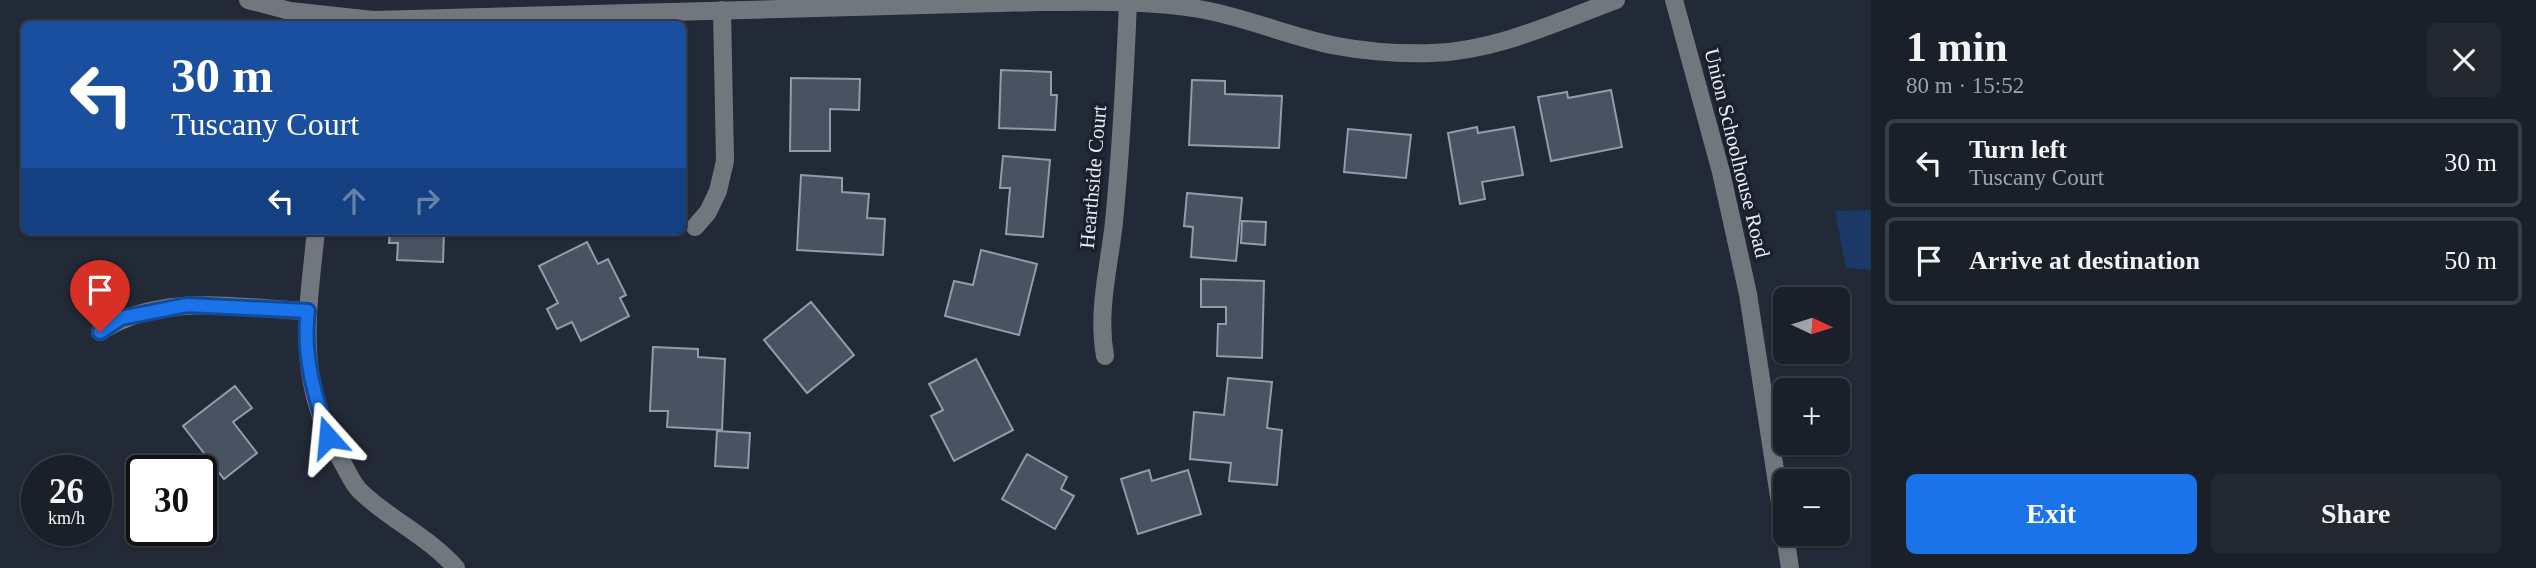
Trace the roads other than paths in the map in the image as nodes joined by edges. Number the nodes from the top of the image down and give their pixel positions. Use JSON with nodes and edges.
{"nodes":[{"id":1,"x":248,"y":0,"type":"edge"},
{"id":2,"x":1616,"y":0,"type":"edge"},
{"id":3,"x":1674,"y":0,"type":"edge"},
{"id":4,"x":1128,"y":2,"type":"junction"},
{"id":5,"x":722,"y":10,"type":"junction"},
{"id":6,"x":337,"y":21,"type":"edge"},
{"id":7,"x":695,"y":227,"type":"dead end"},
{"id":8,"x":316,"y":235,"type":"edge"},
{"id":9,"x":308,"y":311,"type":"junction"},
{"id":10,"x":100,"y":332,"type":"dead end"},
{"id":11,"x":1105,"y":356,"type":"dead end"},
{"id":12,"x":456,"y":568,"type":"edge"},
{"id":13,"x":1790,"y":568,"type":"edge"}],
"edges":[{"from":1,"to":6,"type":"street"},
{"from":2,"to":4,"type":"street"},
{"from":3,"to":13,"type":"street","name":"Union Schoolhouse Road"},
{"from":4,"to":5,"type":"street"},
{"from":4,"to":11,"type":"street","name":"Hearthside Court"},
{"from":5,"to":6,"type":"street"},
{"from":5,"to":7,"type":"street"},
{"from":8,"to":9,"type":"street"},
{"from":9,"to":10,"type":"street"},
{"from":9,"to":12,"type":"street"}]}
